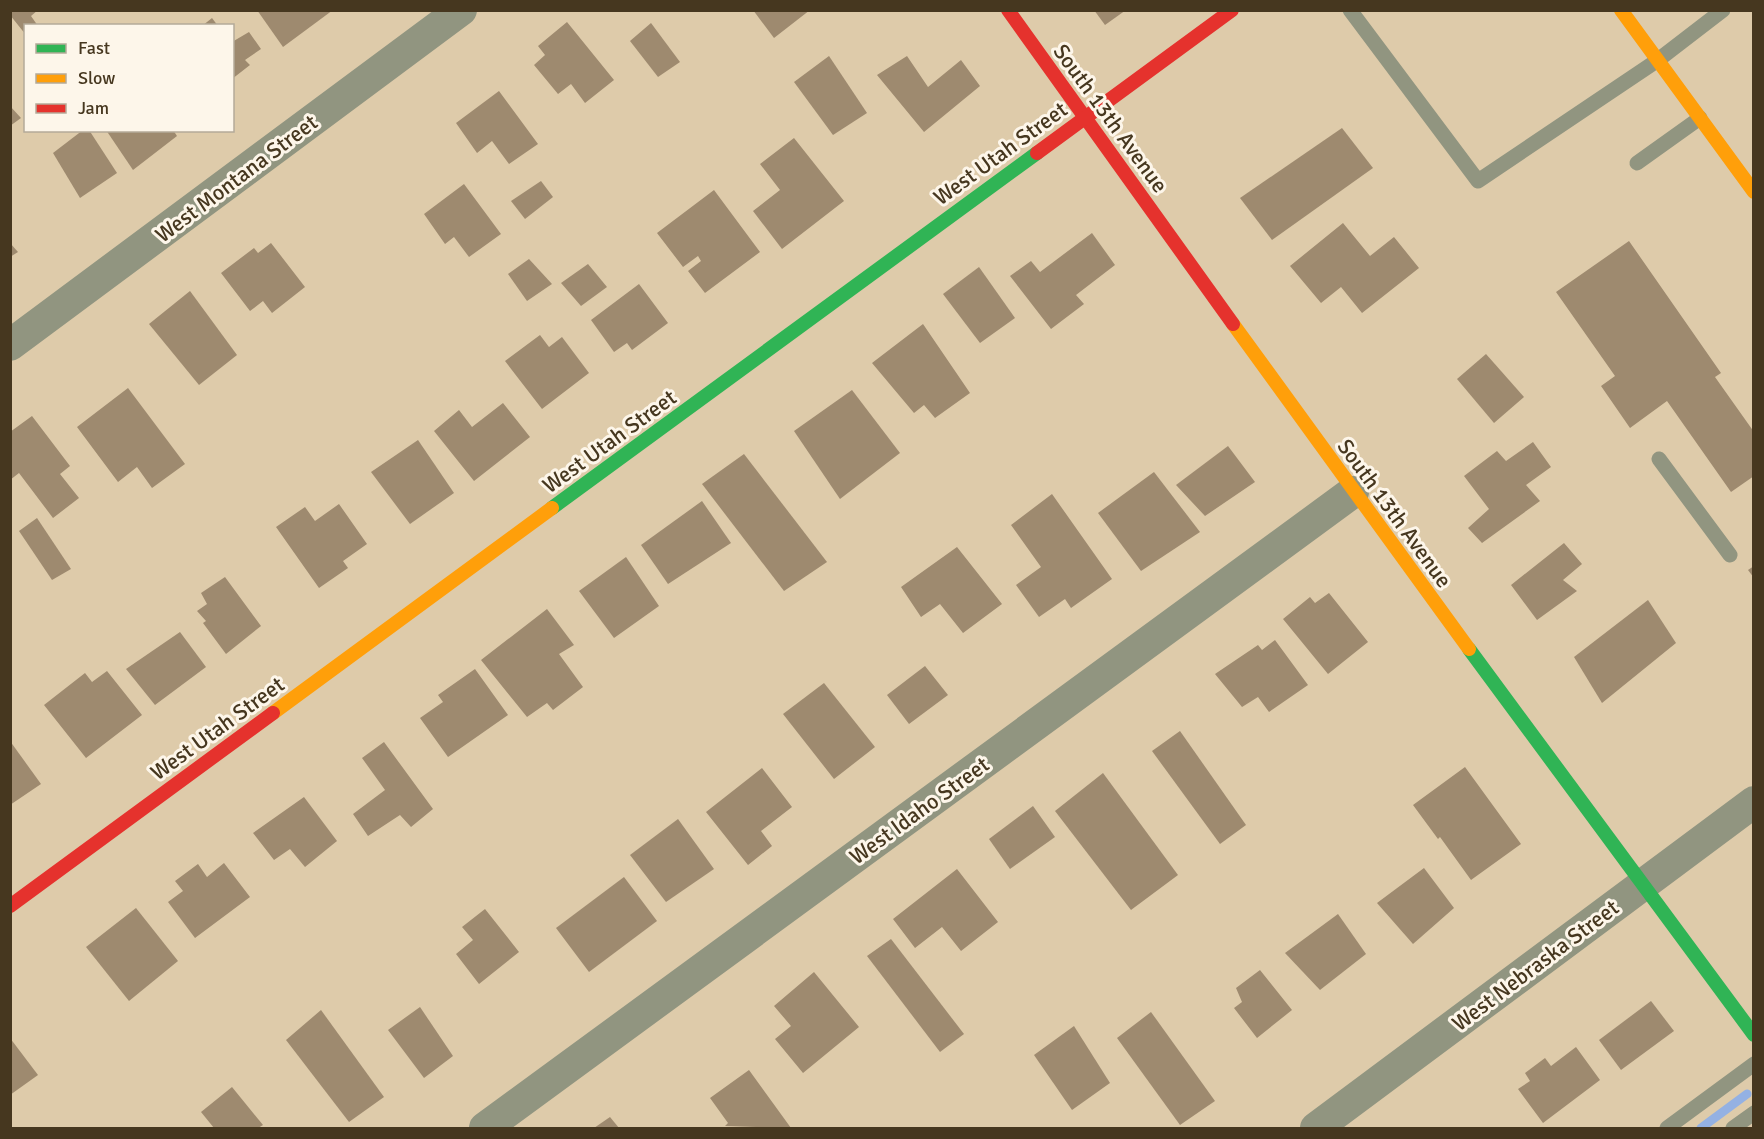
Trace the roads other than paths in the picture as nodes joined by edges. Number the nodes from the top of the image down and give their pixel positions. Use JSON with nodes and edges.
{"nodes":[{"id":1,"x":461,"y":10,"type":"edge"},
{"id":2,"x":1008,"y":10,"type":"edge"},
{"id":3,"x":1232,"y":10,"type":"edge"},
{"id":4,"x":1350,"y":10,"type":"edge"},
{"id":5,"x":1621,"y":10,"type":"edge"},
{"id":6,"x":1724,"y":10,"type":"edge"},
{"id":7,"x":1658,"y":60,"type":"junction"},
{"id":8,"x":1085,"y":117,"type":"junction"},
{"id":9,"x":1700,"y":118,"type":"junction"},
{"id":10,"x":1637,"y":162,"type":"dead end"},
{"id":11,"x":1754,"y":192,"type":"edge"},
{"id":12,"x":10,"y":345,"type":"edge"},
{"id":13,"x":1659,"y":459,"type":"dead end"},
{"id":14,"x":1353,"y":492,"type":"junction"},
{"id":15,"x":1730,"y":555,"type":"dead end"},
{"id":16,"x":1754,"y":802,"type":"edge"},
{"id":17,"x":1643,"y":885,"type":"junction"},
{"id":18,"x":10,"y":906,"type":"edge"},
{"id":19,"x":1754,"y":1035,"type":"edge"},
{"id":20,"x":1754,"y":1064,"type":"edge"},
{"id":21,"x":1754,"y":1113,"type":"edge"},
{"id":22,"x":485,"y":1128,"type":"edge"},
{"id":23,"x":1316,"y":1128,"type":"edge"},
{"id":24,"x":1667,"y":1128,"type":"edge"},
{"id":25,"x":1733,"y":1128,"type":"edge"}],
"edges":[{"from":1,"to":12,"type":"street","name":"West Montana Street"},
{"from":2,"to":8,"type":"street","name":"South 13th Avenue"},
{"from":3,"to":8,"type":"street","name":"West Utah Street"},
{"from":4,"to":7,"type":"lane"},
{"from":5,"to":7,"type":"street"},
{"from":6,"to":7,"type":"lane"},
{"from":7,"to":9,"type":"street"},
{"from":8,"to":14,"type":"street","name":"South 13th Avenue"},
{"from":8,"to":18,"type":"street","name":"West Utah Street"},
{"from":9,"to":10,"type":"lane"},
{"from":9,"to":11,"type":"street"},
{"from":13,"to":15,"type":"lane"},
{"from":14,"to":17,"type":"street","name":"South 13th Avenue"},
{"from":14,"to":22,"type":"street","name":"West Idaho Street"},
{"from":16,"to":17,"type":"street","name":"West Nebraska Street"},
{"from":17,"to":19,"type":"street","name":"South 13th Avenue"},
{"from":17,"to":23,"type":"street","name":"West Nebraska Street"},
{"from":20,"to":24,"type":"lane"},
{"from":21,"to":25,"type":"lane"}]}
